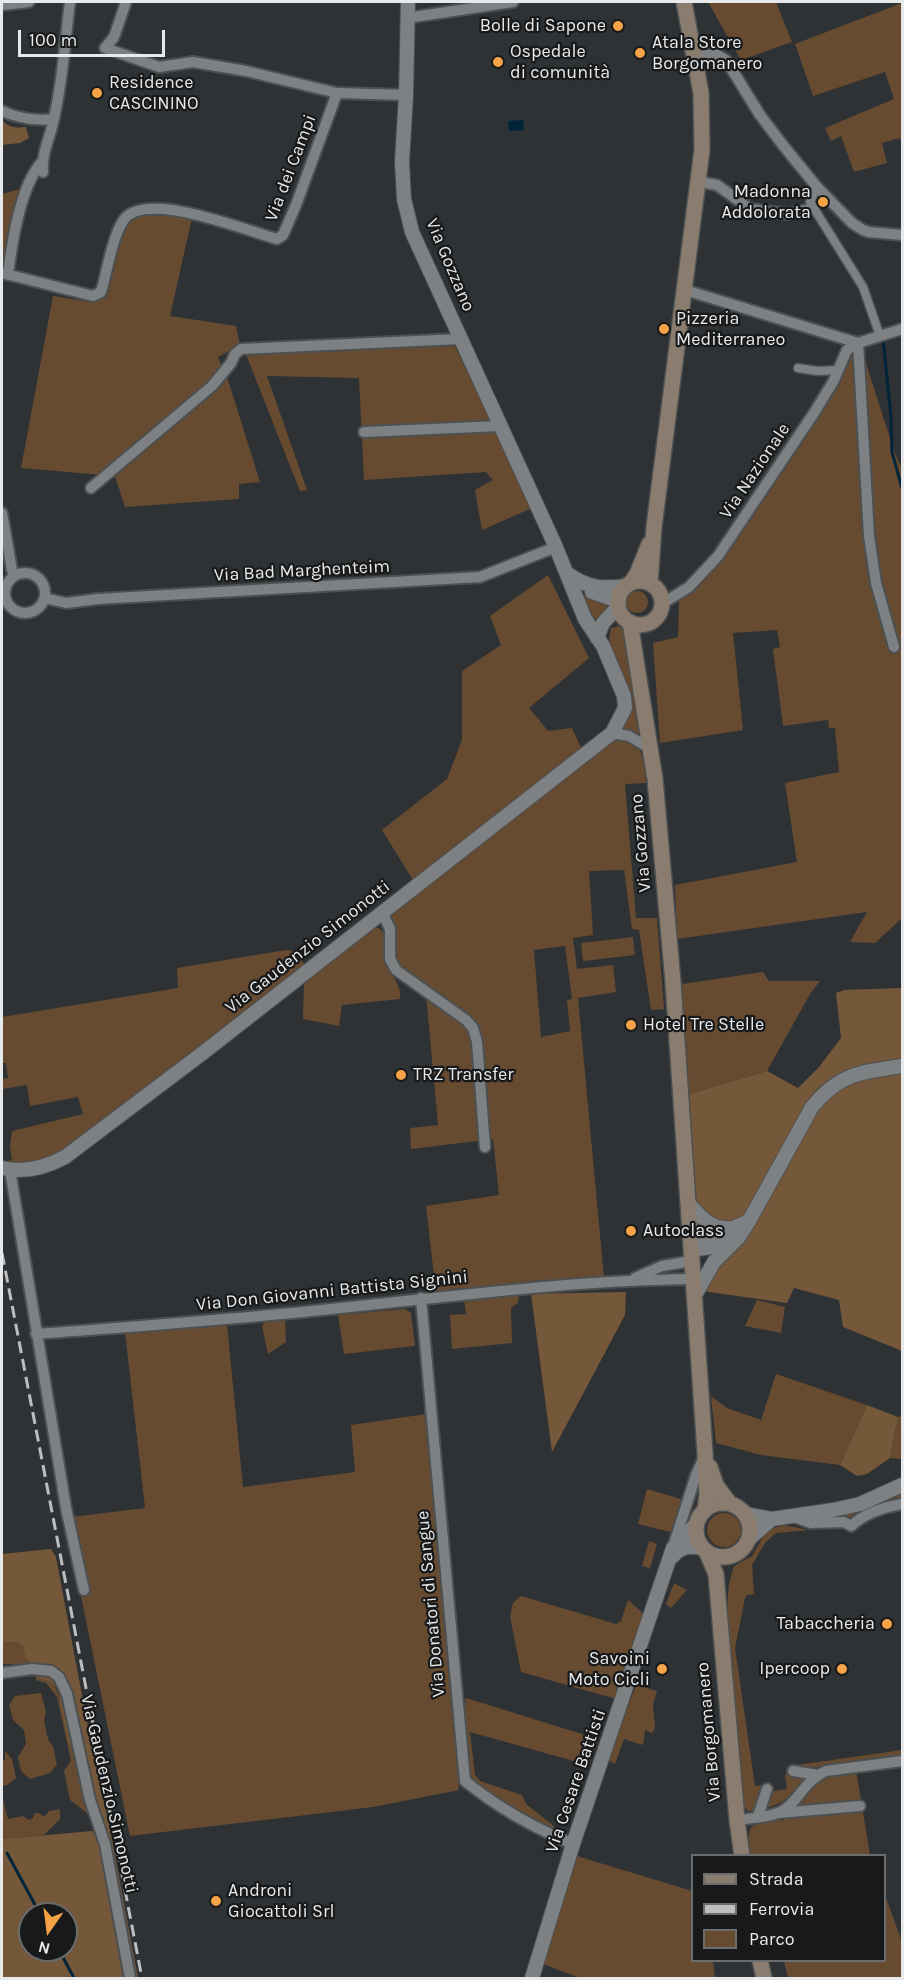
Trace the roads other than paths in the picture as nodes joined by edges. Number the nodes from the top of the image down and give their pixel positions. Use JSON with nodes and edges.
{"nodes":[{"id":1,"x":29,"y":2,"type":"edge"},
{"id":2,"x":70,"y":2,"type":"edge"},
{"id":3,"x":126,"y":2,"type":"edge"},
{"id":4,"x":408,"y":2,"type":"edge"},
{"id":5,"x":513,"y":2,"type":"edge"},
{"id":6,"x":684,"y":3,"type":"edge"},
{"id":7,"x":2,"y":5,"type":"edge"},
{"id":8,"x":407,"y":18,"type":"junction"},
{"id":9,"x":695,"y":56,"type":"junction"},
{"id":10,"x":337,"y":93,"type":"junction"},
{"id":11,"x":406,"y":95,"type":"junction"},
{"id":12,"x":2,"y":111,"type":"edge"},
{"id":13,"x":54,"y":119,"type":"junction"},
{"id":14,"x":699,"y":182,"type":"junction"},
{"id":15,"x":817,"y":187,"type":"junction"},
{"id":16,"x":814,"y":208,"type":"junction"},
{"id":17,"x":903,"y":235,"type":"edge"},
{"id":18,"x":5,"y":274,"type":"edge"},
{"id":19,"x":685,"y":290,"type":"junction"},
{"id":20,"x":903,"y":329,"type":"edge"},
{"id":21,"x":880,"y":336,"type":"junction"},
{"id":22,"x":460,"y":339,"type":"junction"},
{"id":23,"x":858,"y":343,"type":"junction"},
{"id":24,"x":798,"y":368,"type":"dead end"},
{"id":25,"x":838,"y":370,"type":"junction"},
{"id":26,"x":500,"y":426,"type":"junction"},
{"id":27,"x":364,"y":432,"type":"dead end"},
{"id":28,"x":91,"y":488,"type":"dead end"},
{"id":29,"x":2,"y":513,"type":"edge"},
{"id":30,"x":654,"y":527,"type":"junction"},
{"id":31,"x":556,"y":547,"type":"junction"},
{"id":32,"x":568,"y":574,"type":"junction"},
{"id":33,"x":14,"y":576,"type":"junction"},
{"id":34,"x":650,"y":583,"type":"junction"},
{"id":35,"x":628,"y":584,"type":"junction"},
{"id":36,"x":45,"y":598,"type":"junction"},
{"id":37,"x":663,"y":603,"type":"junction"},
{"id":38,"x":622,"y":612,"type":"junction"},
{"id":39,"x":645,"y":624,"type":"junction"},
{"id":40,"x":600,"y":642,"type":"junction"},
{"id":41,"x":894,"y":646,"type":"dead end"},
{"id":42,"x":638,"y":665,"type":"junction"},
{"id":43,"x":620,"y":719,"type":"joint"},
{"id":44,"x":612,"y":733,"type":"junction"},
{"id":45,"x":651,"y":749,"type":"junction"},
{"id":46,"x":382,"y":912,"type":"junction"},
{"id":47,"x":903,"y":1066,"type":"edge"},
{"id":48,"x":484,"y":1147,"type":"dead end"},
{"id":49,"x":6,"y":1169,"type":"edge"},
{"id":50,"x":689,"y":1204,"type":"junction"},
{"id":51,"x":744,"y":1224,"type":"junction"},
{"id":52,"x":734,"y":1240,"type":"junction"},
{"id":53,"x":691,"y":1250,"type":"junction"},
{"id":54,"x":632,"y":1279,"type":"junction"},
{"id":55,"x":694,"y":1279,"type":"junction"},
{"id":56,"x":695,"y":1295,"type":"junction"},
{"id":57,"x":421,"y":1298,"type":"junction"},
{"id":58,"x":36,"y":1334,"type":"junction"},
{"id":59,"x":705,"y":1454,"type":"junction"},
{"id":60,"x":903,"y":1485,"type":"edge"},
{"id":61,"x":730,"y":1504,"type":"junction"},
{"id":62,"x":903,"y":1504,"type":"edge"},
{"id":63,"x":705,"y":1509,"type":"junction"},
{"id":64,"x":745,"y":1514,"type":"junction"},
{"id":65,"x":791,"y":1516,"type":"junction"},
{"id":66,"x":772,"y":1519,"type":"junction"},
{"id":67,"x":697,"y":1523,"type":"junction"},
{"id":68,"x":749,"y":1539,"type":"junction"},
{"id":69,"x":673,"y":1548,"type":"junction"},
{"id":70,"x":704,"y":1550,"type":"junction"},
{"id":71,"x":732,"y":1556,"type":"junction"},
{"id":72,"x":668,"y":1562,"type":"junction"},
{"id":73,"x":84,"y":1590,"type":"dead end"},
{"id":74,"x":719,"y":1605,"type":"junction"},
{"id":75,"x":2,"y":1672,"type":"edge"},
{"id":76,"x":903,"y":1761,"type":"edge"},
{"id":77,"x":793,"y":1771,"type":"dead end"},
{"id":78,"x":818,"y":1775,"type":"junction"},
{"id":79,"x":766,"y":1789,"type":"dead end"},
{"id":80,"x":860,"y":1806,"type":"dead end"},
{"id":81,"x":779,"y":1813,"type":"junction"},
{"id":82,"x":758,"y":1816,"type":"junction"},
{"id":83,"x":737,"y":1820,"type":"junction"},
{"id":84,"x":573,"y":1844,"type":"junction"},
{"id":85,"x":742,"y":1854,"type":"edge"},
{"id":86,"x":760,"y":1962,"type":"edge"},
{"id":87,"x":130,"y":1978,"type":"edge"},
{"id":88,"x":532,"y":1978,"type":"edge"},
{"id":89,"x":764,"y":1978,"type":"edge"}],
"edges":[{"from":1,"to":7,"type":"street"},
{"from":2,"to":13,"type":"street"},
{"from":3,"to":10,"type":"street"},
{"from":4,"to":8,"type":"street","name":"Via Gozzano"},
{"from":5,"to":8,"type":"street"},
{"from":6,"to":9,"type":"main road"},
{"from":8,"to":11,"type":"street","name":"Via Gozzano"},
{"from":9,"to":14,"type":"main road"},
{"from":9,"to":15,"type":"street"},
{"from":10,"to":11,"type":"street"},
{"from":10,"to":18,"type":"street","name":"Via dei Campi"},
{"from":11,"to":22,"type":"street","name":"Via Gozzano"},
{"from":12,"to":13,"type":"street"},
{"from":13,"to":18,"type":"street"},
{"from":14,"to":16,"type":"street"},
{"from":14,"to":19,"type":"main road"},
{"from":15,"to":16,"type":"street"},
{"from":15,"to":17,"type":"street"},
{"from":16,"to":21,"type":"street"},
{"from":19,"to":23,"type":"street"},
{"from":19,"to":30,"type":"main road"},
{"from":20,"to":21,"type":"street"},
{"from":21,"to":23,"type":"street"},
{"from":22,"to":26,"type":"street","name":"Via Gozzano"},
{"from":22,"to":28,"type":"street"},
{"from":23,"to":25,"type":"street","name":"Via Nazionale"},
{"from":23,"to":41,"type":"street"},
{"from":24,"to":25,"type":"street"},
{"from":25,"to":37,"type":"street","name":"Via Nazionale"},
{"from":26,"to":27,"type":"street"},
{"from":26,"to":31,"type":"street","name":"Via Gozzano"},
{"from":29,"to":33,"type":"street"},
{"from":30,"to":34,"type":"main road"},
{"from":30,"to":35,"type":"main road"},
{"from":31,"to":32,"type":"street","name":"Via Gozzano"},
{"from":31,"to":36,"type":"street","name":"Via Bad Marghenteim"},
{"from":32,"to":35,"type":"street"},
{"from":32,"to":38,"type":"street"},
{"from":32,"to":40,"type":"street","name":"Via Gozzano"},
{"from":33,"to":36,"type":"street"},
{"from":33,"to":36,"type":"street"},
{"from":34,"to":35,"type":"main road"},
{"from":34,"to":37,"type":"main road"},
{"from":35,"to":38,"type":"main road"},
{"from":37,"to":39,"type":"main road"},
{"from":38,"to":39,"type":"main road"},
{"from":38,"to":40,"type":"street"},
{"from":38,"to":42,"type":"main road","name":"Via Gozzano"},
{"from":39,"to":42,"type":"main road","name":"Via Gozzano"},
{"from":40,"to":43,"type":"street","name":"Via Gozzano"},
{"from":42,"to":45,"type":"main road","name":"Via Gozzano"},
{"from":43,"to":44,"type":"street","name":"Via Gaudenzio Simonotti"},
{"from":44,"to":45,"type":"street"},
{"from":44,"to":46,"type":"street","name":"Via Gaudenzio Simonotti"},
{"from":45,"to":50,"type":"main road","name":"Via Gozzano"},
{"from":46,"to":48,"type":"street"},
{"from":46,"to":49,"type":"street","name":"Via Gaudenzio Simonotti"},
{"from":47,"to":51,"type":"street"},
{"from":49,"to":58,"type":"street"},
{"from":50,"to":51,"type":"street"},
{"from":50,"to":53,"type":"main road"},
{"from":51,"to":52,"type":"street"},
{"from":51,"to":53,"type":"street"},
{"from":52,"to":53,"type":"street"},
{"from":52,"to":56,"type":"street"},
{"from":53,"to":54,"type":"street","name":"Via Don Giovanni Battista Signini"},
{"from":53,"to":55,"type":"main road"},
{"from":54,"to":55,"type":"street","name":"Via Don Giovanni Battista Signini"},
{"from":54,"to":57,"type":"street","name":"Via Don Giovanni Battista Signini"},
{"from":55,"to":56,"type":"main road"},
{"from":56,"to":59,"type":"main road"},
{"from":57,"to":58,"type":"street","name":"Via Don Giovanni Battista Signini"},
{"from":57,"to":84,"type":"street","name":"Via Donatori di Sangue"},
{"from":58,"to":73,"type":"street"},
{"from":59,"to":61,"type":"main road"},
{"from":59,"to":63,"type":"main road"},
{"from":59,"to":69,"type":"street","name":"Via Cesare Battisti"},
{"from":60,"to":65,"type":"street"},
{"from":61,"to":63,"type":"main road"},
{"from":61,"to":64,"type":"main road"},
{"from":62,"to":65,"type":"street"},
{"from":63,"to":67,"type":"main road"},
{"from":64,"to":66,"type":"street"},
{"from":64,"to":68,"type":"main road"},
{"from":65,"to":66,"type":"street"},
{"from":66,"to":68,"type":"street"},
{"from":67,"to":69,"type":"street","name":"Via Cesare Battisti"},
{"from":67,"to":70,"type":"main road"},
{"from":68,"to":71,"type":"main road"},
{"from":69,"to":72,"type":"street","name":"Via Cesare Battisti"},
{"from":70,"to":71,"type":"main road"},
{"from":70,"to":72,"type":"street"},
{"from":70,"to":74,"type":"main road","name":"Via Borgomanero"},
{"from":71,"to":74,"type":"main road","name":"Via Borgomanero"},
{"from":72,"to":84,"type":"street","name":"Via Cesare Battisti"},
{"from":74,"to":83,"type":"main road","name":"Via Borgomanero"},
{"from":75,"to":87,"type":"street","name":"Via Gaudenzio Simonotti"},
{"from":76,"to":78,"type":"street"},
{"from":77,"to":78,"type":"street"},
{"from":78,"to":81,"type":"street"},
{"from":79,"to":82,"type":"street"},
{"from":80,"to":81,"type":"street"},
{"from":81,"to":82,"type":"street"},
{"from":82,"to":83,"type":"street"},
{"from":83,"to":85,"type":"main road","name":"Via Borgomanero"},
{"from":84,"to":88,"type":"street","name":"Via Cesare Battisti"},
{"from":86,"to":89,"type":"main road"}]}
